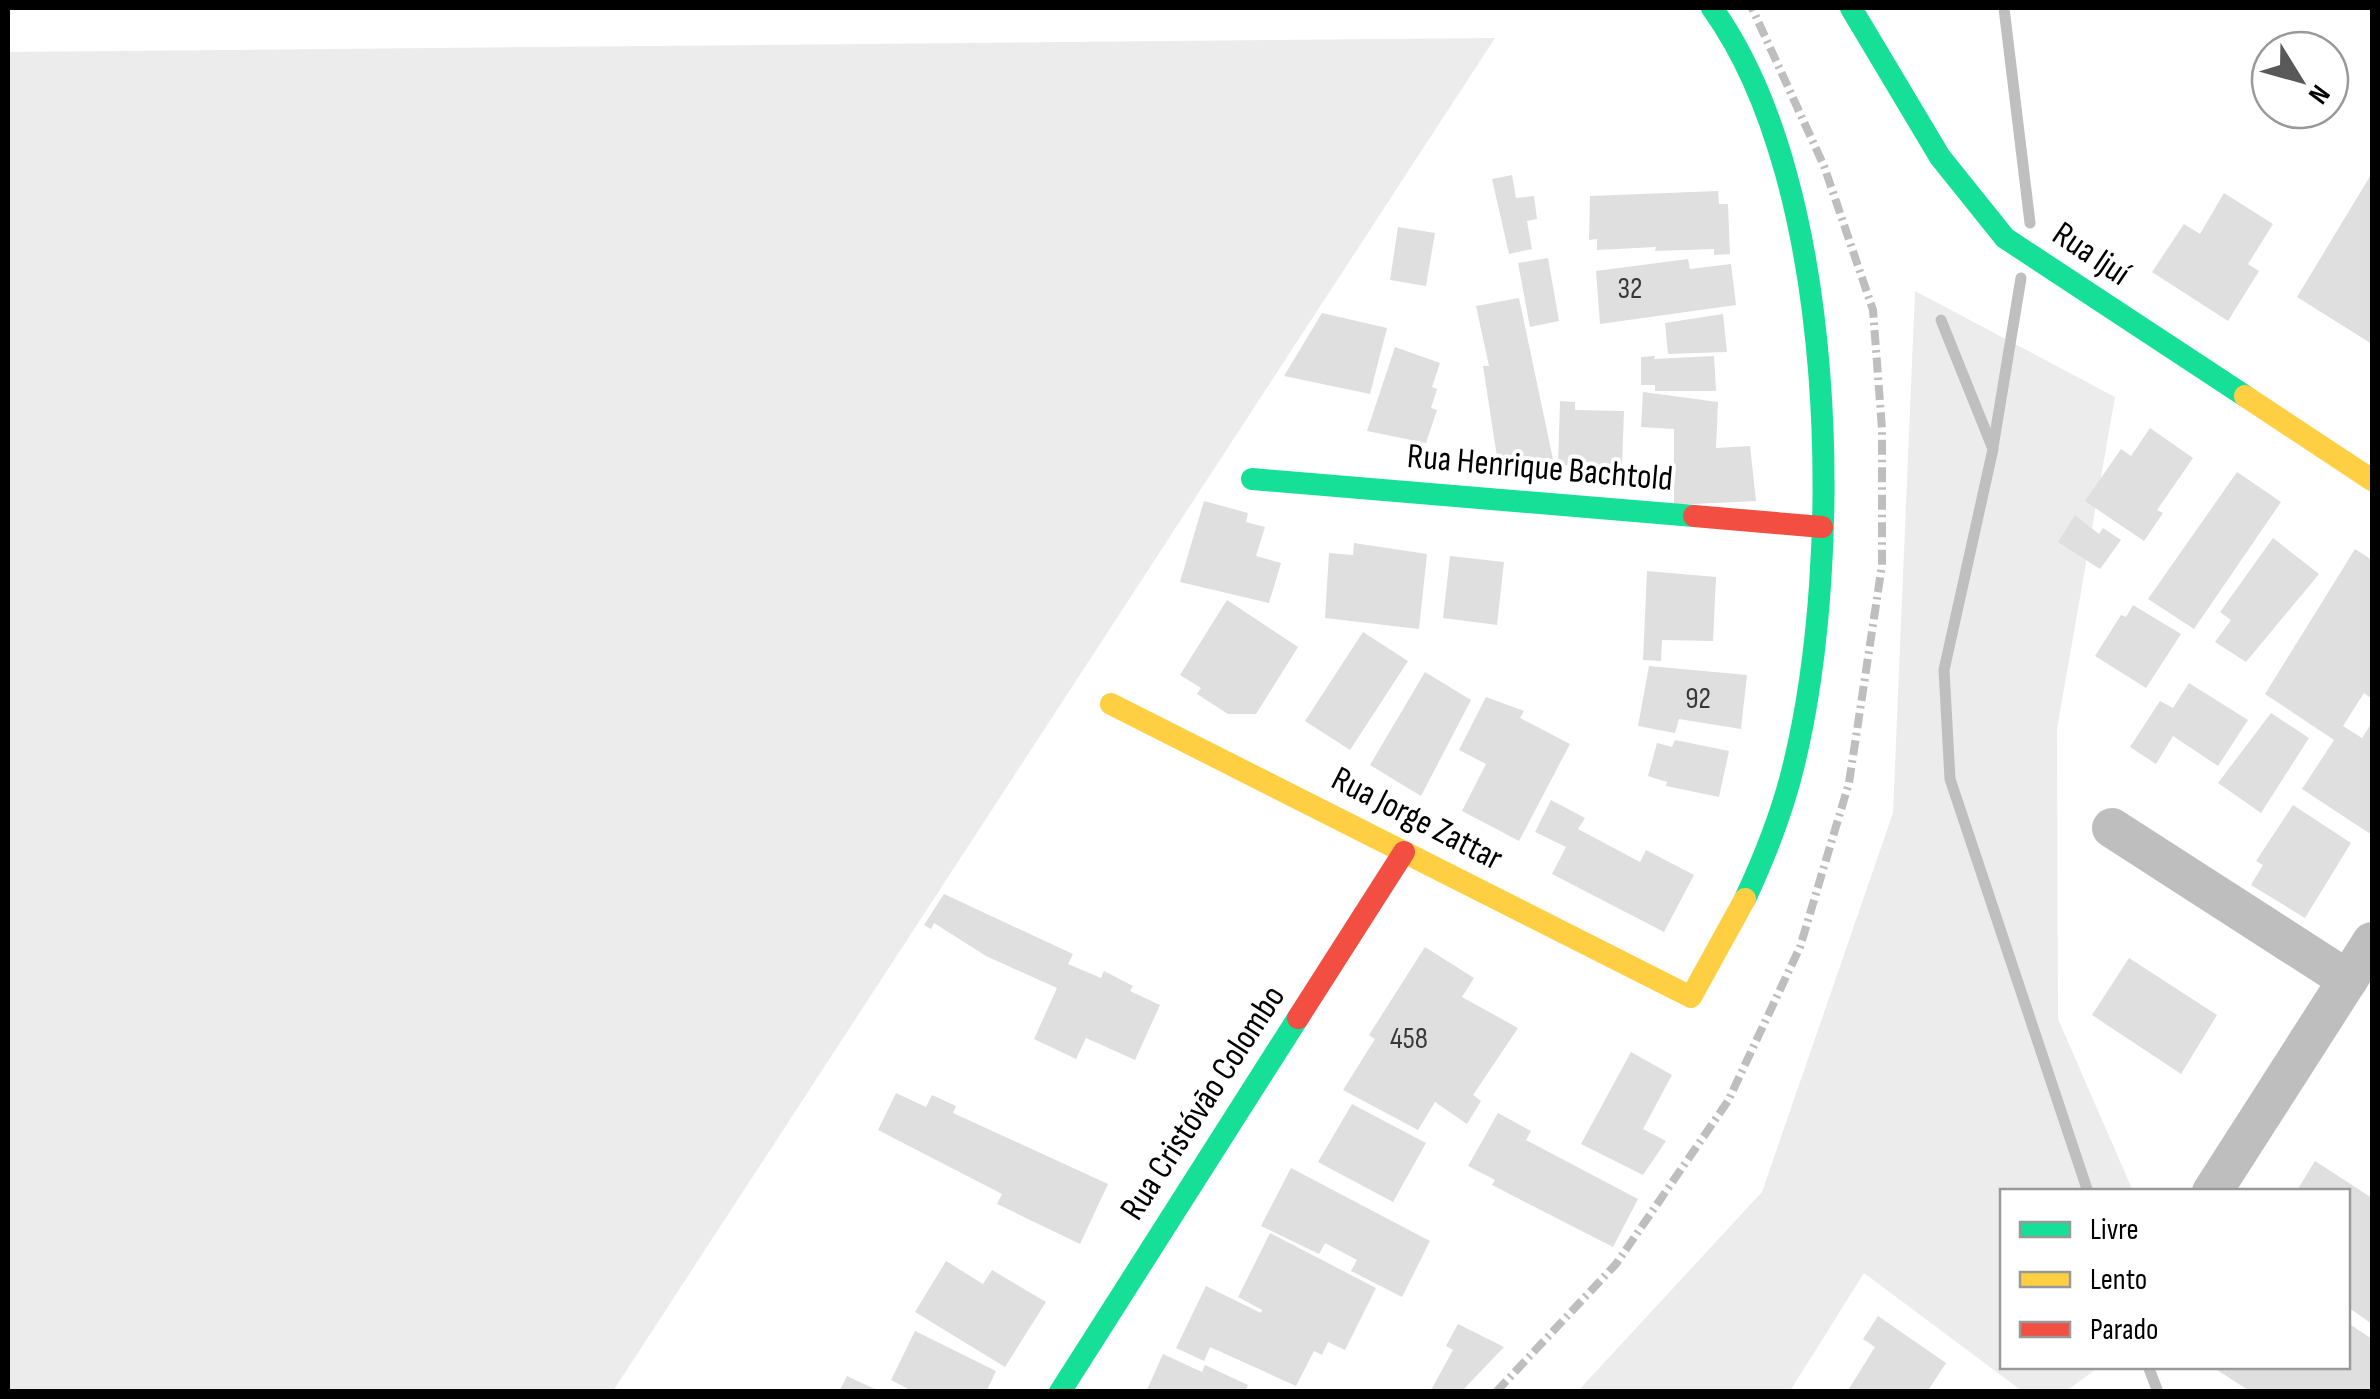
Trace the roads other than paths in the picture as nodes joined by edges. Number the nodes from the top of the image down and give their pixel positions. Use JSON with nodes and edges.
{"nodes":[{"id":1,"x":1712,"y":8,"type":"edge"},
{"id":2,"x":1851,"y":8,"type":"edge"},
{"id":3,"x":1252,"y":479,"type":"dead end"},
{"id":4,"x":2372,"y":480,"type":"edge"},
{"id":5,"x":1822,"y":528,"type":"junction"},
{"id":6,"x":1111,"y":704,"type":"dead end"},
{"id":7,"x":2112,"y":828,"type":"dead end"},
{"id":8,"x":1404,"y":852,"type":"junction"},
{"id":9,"x":2372,"y":942,"type":"edge"},
{"id":10,"x":2348,"y":980,"type":"junction"},
{"id":11,"x":2214,"y":1189,"type":"edge"},
{"id":12,"x":1060,"y":1392,"type":"edge"}],
"edges":[{"from":1,"to":5,"type":"street"},
{"from":2,"to":4,"type":"street","name":"Rua Ijuí"},
{"from":3,"to":5,"type":"street","name":"Rua Henrique Bachtold"},
{"from":5,"to":8,"type":"street","name":"Rua Jorge Zattar"},
{"from":6,"to":8,"type":"street","name":"Rua Jorge Zattar"},
{"from":7,"to":10,"type":"street"},
{"from":8,"to":12,"type":"street","name":"Rua Cristóvão Colombo"},
{"from":9,"to":10,"type":"street"},
{"from":10,"to":11,"type":"street"}]}
